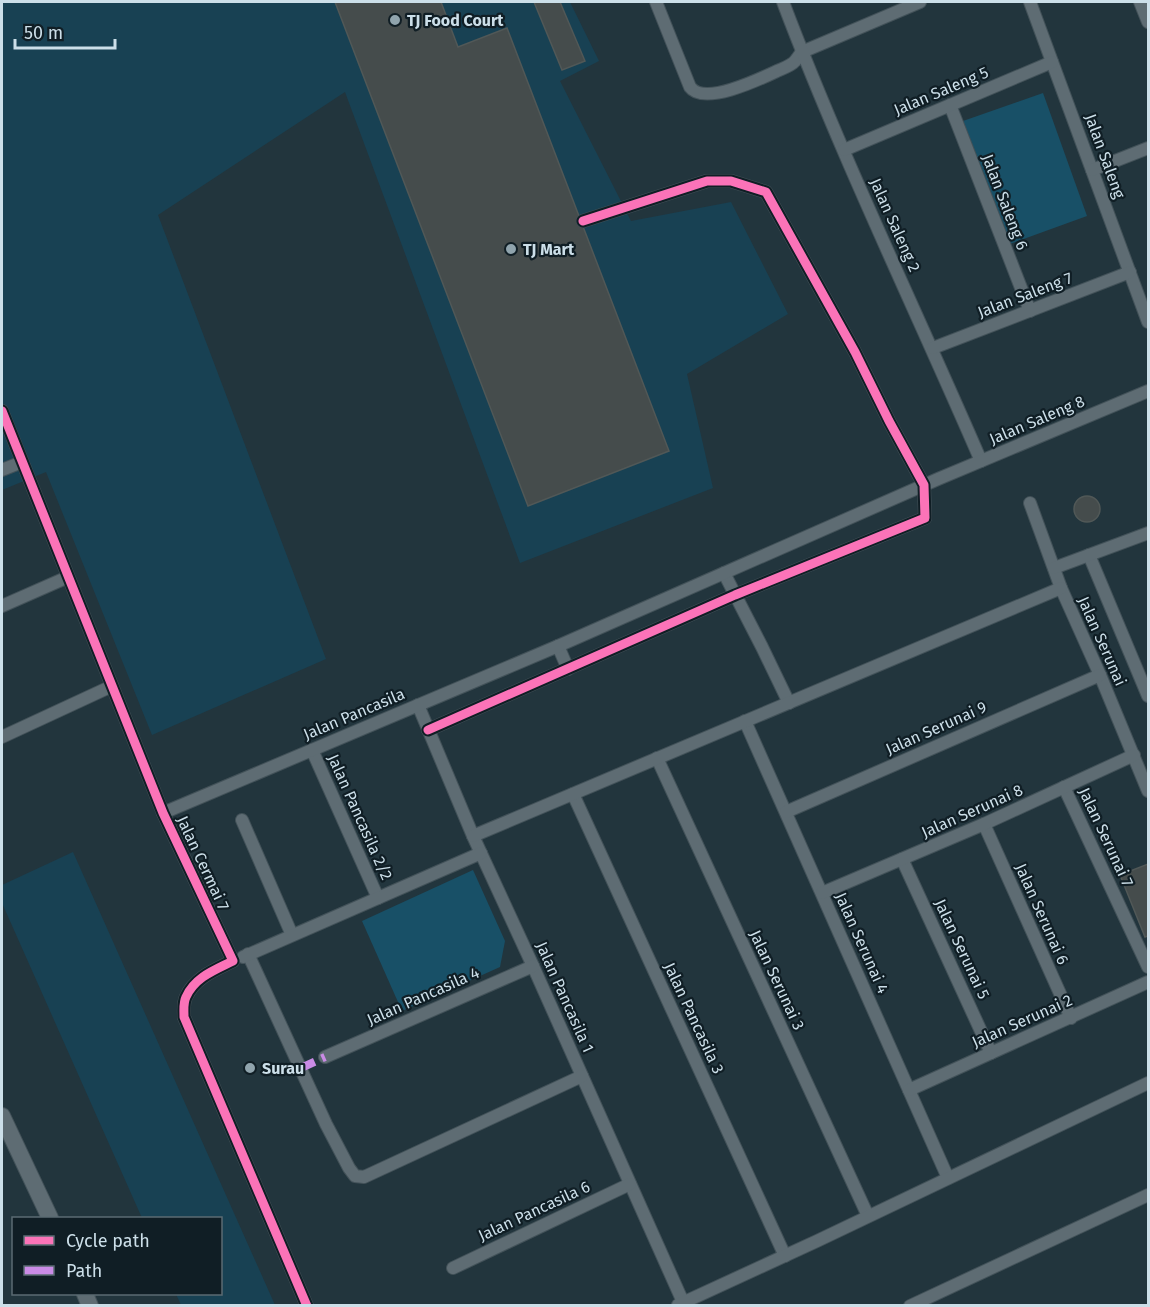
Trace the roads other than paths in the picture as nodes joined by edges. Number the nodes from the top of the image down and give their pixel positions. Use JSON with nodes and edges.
{"nodes":[{"id":1,"x":656,"y":2,"type":"edge"},
{"id":2,"x":783,"y":2,"type":"edge"},
{"id":3,"x":920,"y":2,"type":"edge"},
{"id":4,"x":1030,"y":2,"type":"edge"},
{"id":5,"x":1140,"y":2,"type":"edge"},
{"id":6,"x":1149,"y":22,"type":"edge"},
{"id":7,"x":802,"y":52,"type":"junction"},
{"id":8,"x":1052,"y":62,"type":"junction"},
{"id":9,"x":950,"y":105,"type":"junction"},
{"id":10,"x":1149,"y":148,"type":"edge"},
{"id":11,"x":844,"y":150,"type":"junction"},
{"id":12,"x":1092,"y":170,"type":"junction"},
{"id":13,"x":583,"y":221,"type":"dead end"},
{"id":14,"x":1130,"y":272,"type":"junction"},
{"id":15,"x":1030,"y":311,"type":"junction"},
{"id":16,"x":1149,"y":322,"type":"edge"},
{"id":17,"x":933,"y":348,"type":"junction"},
{"id":18,"x":1149,"y":391,"type":"edge"},
{"id":19,"x":2,"y":411,"type":"edge"},
{"id":20,"x":981,"y":461,"type":"junction"},
{"id":21,"x":22,"y":462,"type":"junction"},
{"id":22,"x":2,"y":470,"type":"edge"},
{"id":23,"x":924,"y":485,"type":"junction"},
{"id":24,"x":1030,"y":503,"type":"dead end"},
{"id":25,"x":1149,"y":533,"type":"edge"},
{"id":26,"x":1089,"y":555,"type":"junction"},
{"id":27,"x":1054,"y":568,"type":"junction"},
{"id":28,"x":724,"y":573,"type":"junction"},
{"id":29,"x":68,"y":577,"type":"junction"},
{"id":30,"x":1061,"y":588,"type":"junction"},
{"id":31,"x":735,"y":595,"type":"junction"},
{"id":32,"x":2,"y":606,"type":"edge"},
{"id":33,"x":558,"y":646,"type":"junction"},
{"id":34,"x":568,"y":669,"type":"junction"},
{"id":35,"x":1100,"y":675,"type":"junction"},
{"id":36,"x":112,"y":686,"type":"junction"},
{"id":37,"x":1149,"y":696,"type":"edge"},
{"id":38,"x":789,"y":703,"type":"junction"},
{"id":39,"x":418,"y":705,"type":"junction"},
{"id":40,"x":745,"y":721,"type":"junction"},
{"id":41,"x":428,"y":730,"type":"junction"},
{"id":42,"x":2,"y":737,"type":"edge"},
{"id":43,"x":312,"y":750,"type":"junction"},
{"id":44,"x":1134,"y":755,"type":"junction"},
{"id":45,"x":657,"y":758,"type":"junction"},
{"id":46,"x":1064,"y":787,"type":"junction"},
{"id":47,"x":1149,"y":791,"type":"edge"},
{"id":48,"x":573,"y":794,"type":"junction"},
{"id":49,"x":786,"y":812,"type":"junction"},
{"id":50,"x":163,"y":813,"type":"junction"},
{"id":51,"x":242,"y":820,"type":"dead end"},
{"id":52,"x":984,"y":824,"type":"junction"},
{"id":53,"x":473,"y":836,"type":"junction"},
{"id":54,"x":481,"y":853,"type":"junction"},
{"id":55,"x":902,"y":859,"type":"junction"},
{"id":56,"x":822,"y":894,"type":"junction"},
{"id":57,"x":378,"y":898,"type":"junction"},
{"id":58,"x":292,"y":935,"type":"junction"},
{"id":59,"x":248,"y":954,"type":"junction"},
{"id":60,"x":233,"y":961,"type":"junction"},
{"id":61,"x":533,"y":966,"type":"junction"},
{"id":62,"x":1149,"y":967,"type":"edge"},
{"id":63,"x":1149,"y":982,"type":"edge"},
{"id":64,"x":1071,"y":1018,"type":"junction"},
{"id":65,"x":991,"y":1053,"type":"junction"},
{"id":66,"x":326,"y":1057,"type":"dead end"},
{"id":67,"x":582,"y":1076,"type":"junction"},
{"id":68,"x":1149,"y":1083,"type":"edge"},
{"id":69,"x":909,"y":1090,"type":"junction"},
{"id":70,"x":2,"y":1116,"type":"edge"},
{"id":71,"x":948,"y":1178,"type":"junction"},
{"id":72,"x":630,"y":1185,"type":"junction"},
{"id":73,"x":1149,"y":1195,"type":"edge"},
{"id":74,"x":868,"y":1216,"type":"junction"},
{"id":75,"x":50,"y":1217,"type":"edge"},
{"id":76,"x":785,"y":1256,"type":"junction"},
{"id":77,"x":453,"y":1268,"type":"dead end"},
{"id":78,"x":679,"y":1304,"type":"edge"},
{"id":79,"x":307,"y":1305,"type":"edge"},
{"id":80,"x":910,"y":1305,"type":"edge"}],
"edges":[{"from":1,"to":7,"type":"street"},
{"from":2,"to":7,"type":"street","name":"Jalan Saleng 2"},
{"from":3,"to":7,"type":"street"},
{"from":4,"to":8,"type":"street","name":"Jalan Saleng"},
{"from":5,"to":6,"type":"street"},
{"from":7,"to":11,"type":"street","name":"Jalan Saleng 2"},
{"from":8,"to":9,"type":"street","name":"Jalan Saleng 5"},
{"from":8,"to":12,"type":"street","name":"Jalan Saleng"},
{"from":9,"to":11,"type":"street","name":"Jalan Saleng 5"},
{"from":9,"to":15,"type":"street","name":"Jalan Saleng 6"},
{"from":10,"to":12,"type":"street"},
{"from":11,"to":17,"type":"street","name":"Jalan Saleng 2"},
{"from":12,"to":14,"type":"street","name":"Jalan Saleng"},
{"from":13,"to":23,"type":"street"},
{"from":14,"to":15,"type":"street","name":"Jalan Saleng 7"},
{"from":14,"to":16,"type":"street","name":"Jalan Saleng"},
{"from":15,"to":17,"type":"street","name":"Jalan Saleng 7"},
{"from":17,"to":20,"type":"street","name":"Jalan Saleng 2"},
{"from":18,"to":20,"type":"street","name":"Jalan Saleng 8"},
{"from":19,"to":21,"type":"street","name":"Jalan Cermai 7"},
{"from":20,"to":23,"type":"street","name":"Jalan Saleng 8"},
{"from":21,"to":22,"type":"street"},
{"from":21,"to":29,"type":"street","name":"Jalan Cermai 7"},
{"from":23,"to":28,"type":"street","name":"Jalan Saleng 8"},
{"from":23,"to":31,"type":"street"},
{"from":24,"to":27,"type":"street","name":"Jalan Serunai"},
{"from":25,"to":26,"type":"street"},
{"from":26,"to":27,"type":"street"},
{"from":26,"to":37,"type":"street"},
{"from":27,"to":30,"type":"street","name":"Jalan Serunai"},
{"from":28,"to":31,"type":"street"},
{"from":28,"to":33,"type":"street","name":"Jalan Pancasila"},
{"from":29,"to":32,"type":"street"},
{"from":29,"to":36,"type":"street","name":"Jalan Cermai 7"},
{"from":30,"to":35,"type":"street","name":"Jalan Serunai"},
{"from":30,"to":38,"type":"street"},
{"from":31,"to":34,"type":"street"},
{"from":31,"to":38,"type":"street"},
{"from":33,"to":34,"type":"street"},
{"from":33,"to":39,"type":"street","name":"Jalan Pancasila"},
{"from":34,"to":41,"type":"street"},
{"from":35,"to":44,"type":"street","name":"Jalan Serunai"},
{"from":35,"to":49,"type":"street","name":"Jalan Serunai 9"},
{"from":36,"to":42,"type":"street"},
{"from":36,"to":50,"type":"street","name":"Jalan Cermai 7"},
{"from":38,"to":40,"type":"street"},
{"from":39,"to":41,"type":"street","name":"Jalan Pancasila 1"},
{"from":39,"to":43,"type":"street","name":"Jalan Pancasila"},
{"from":40,"to":45,"type":"street"},
{"from":40,"to":49,"type":"street","name":"Jalan Serunai 4"},
{"from":41,"to":53,"type":"street","name":"Jalan Pancasila 1"},
{"from":43,"to":50,"type":"street","name":"Jalan Pancasila"},
{"from":43,"to":57,"type":"street","name":"Jalan Pancasila 2/2"},
{"from":44,"to":46,"type":"street","name":"Jalan Serunai 8"},
{"from":44,"to":47,"type":"street","name":"Jalan Serunai"},
{"from":45,"to":48,"type":"street"},
{"from":45,"to":74,"type":"street","name":"Jalan Serunai 3"},
{"from":46,"to":52,"type":"street","name":"Jalan Serunai 8"},
{"from":46,"to":62,"type":"street","name":"Jalan Serunai 7"},
{"from":48,"to":53,"type":"street"},
{"from":48,"to":76,"type":"street","name":"Jalan Pancasila 3"},
{"from":49,"to":56,"type":"street","name":"Jalan Serunai 4"},
{"from":50,"to":60,"type":"street","name":"Jalan Cermai 7"},
{"from":51,"to":58,"type":"street"},
{"from":52,"to":55,"type":"street","name":"Jalan Serunai 8"},
{"from":52,"to":64,"type":"street","name":"Jalan Serunai 6"},
{"from":53,"to":54,"type":"street","name":"Jalan Pancasila 1"},
{"from":54,"to":57,"type":"street"},
{"from":54,"to":61,"type":"street","name":"Jalan Pancasila 1"},
{"from":55,"to":56,"type":"street","name":"Jalan Serunai 8"},
{"from":55,"to":65,"type":"street","name":"Jalan Serunai 5"},
{"from":56,"to":69,"type":"street","name":"Jalan Serunai 4"},
{"from":57,"to":58,"type":"street"},
{"from":58,"to":59,"type":"street"},
{"from":59,"to":60,"type":"street"},
{"from":59,"to":67,"type":"street"},
{"from":60,"to":79,"type":"street"},
{"from":61,"to":66,"type":"street","name":"Jalan Pancasila 4"},
{"from":61,"to":67,"type":"street","name":"Jalan Pancasila 1"},
{"from":63,"to":64,"type":"street","name":"Jalan Serunai 2"},
{"from":64,"to":65,"type":"street","name":"Jalan Serunai 2"},
{"from":65,"to":69,"type":"street","name":"Jalan Serunai 2"},
{"from":67,"to":72,"type":"street","name":"Jalan Pancasila 1"},
{"from":68,"to":71,"type":"street"},
{"from":69,"to":71,"type":"street","name":"Jalan Serunai 4"},
{"from":70,"to":75,"type":"street"},
{"from":71,"to":74,"type":"street"},
{"from":72,"to":77,"type":"street","name":"Jalan Pancasila 6"},
{"from":72,"to":78,"type":"street","name":"Jalan Pancasila 1"},
{"from":73,"to":80,"type":"street"},
{"from":74,"to":76,"type":"street"},
{"from":76,"to":78,"type":"street"}]}
